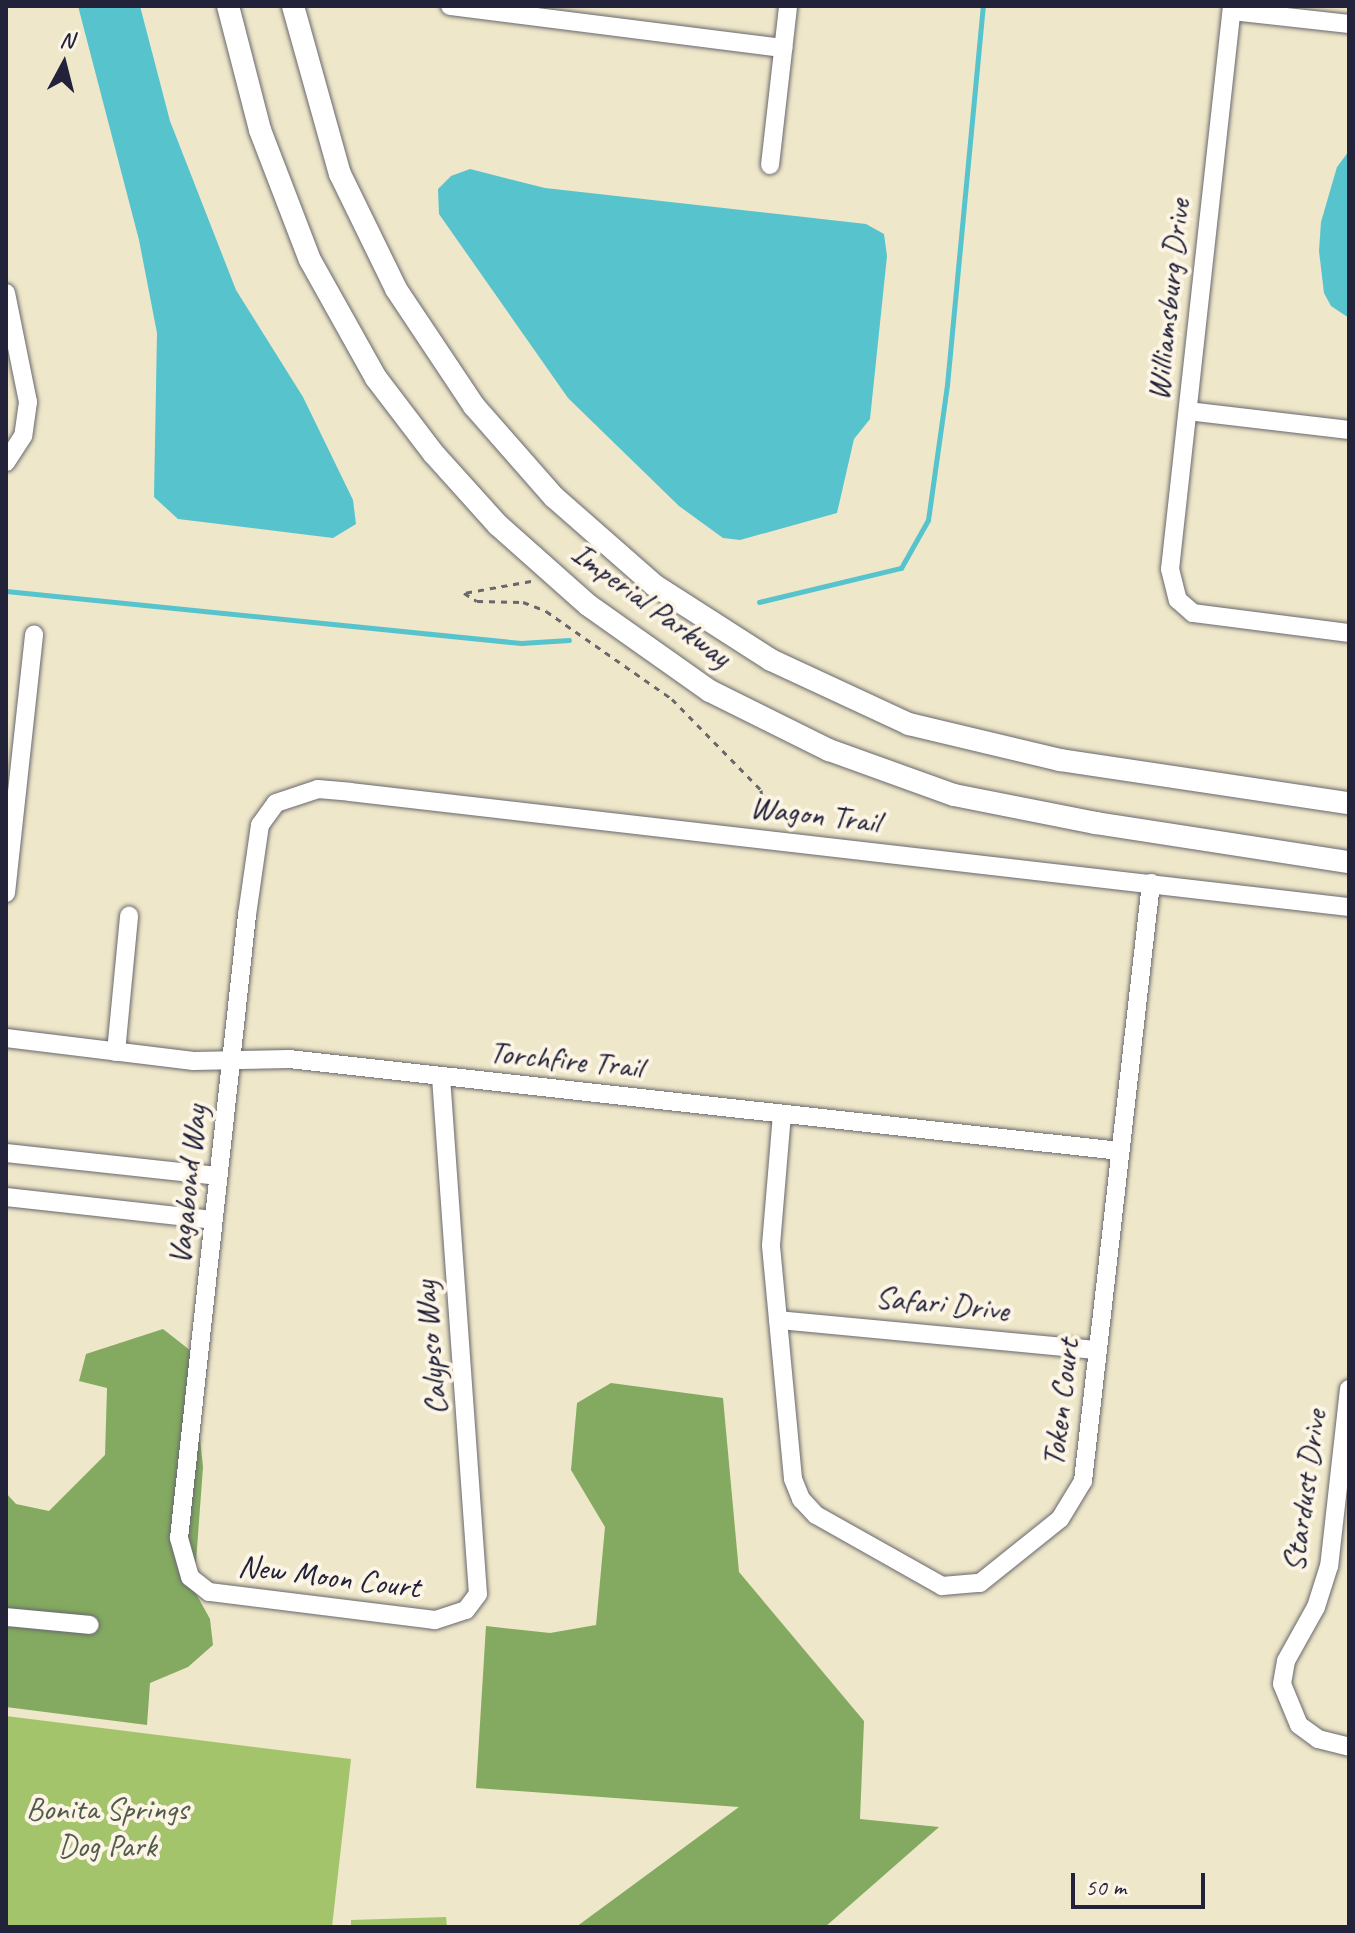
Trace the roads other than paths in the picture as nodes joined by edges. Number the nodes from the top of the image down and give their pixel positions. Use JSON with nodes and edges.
{"nodes":[{"id":1,"x":228,"y":6,"type":"edge"},
{"id":2,"x":293,"y":6,"type":"edge"},
{"id":3,"x":450,"y":6,"type":"edge"},
{"id":4,"x":788,"y":6,"type":"edge"},
{"id":5,"x":1232,"y":8,"type":"edge"},
{"id":6,"x":1349,"y":24,"type":"edge"},
{"id":7,"x":783,"y":48,"type":"junction"},
{"id":8,"x":770,"y":165,"type":"dead end"},
{"id":9,"x":6,"y":293,"type":"edge"},
{"id":10,"x":1188,"y":411,"type":"junction"},
{"id":11,"x":1349,"y":430,"type":"edge"},
{"id":12,"x":6,"y":462,"type":"edge"},
{"id":13,"x":1349,"y":633,"type":"edge"},
{"id":14,"x":34,"y":635,"type":"dead end"},
{"id":15,"x":276,"y":803,"type":"joint"},
{"id":16,"x":1349,"y":803,"type":"edge"},
{"id":17,"x":1349,"y":862,"type":"edge"},
{"id":18,"x":1151,"y":883,"type":"junction"},
{"id":19,"x":6,"y":893,"type":"edge"},
{"id":20,"x":1349,"y":907,"type":"edge"},
{"id":21,"x":129,"y":916,"type":"dead end"},
{"id":22,"x":6,"y":1038,"type":"edge"},
{"id":23,"x":116,"y":1052,"type":"junction"},
{"id":24,"x":232,"y":1056,"type":"junction"},
{"id":25,"x":441,"y":1077,"type":"junction"},
{"id":26,"x":782,"y":1114,"type":"junction"},
{"id":27,"x":1120,"y":1151,"type":"junction"},
{"id":28,"x":6,"y":1153,"type":"edge"},
{"id":29,"x":217,"y":1176,"type":"junction"},
{"id":30,"x":6,"y":1197,"type":"edge"},
{"id":31,"x":213,"y":1220,"type":"junction"},
{"id":32,"x":778,"y":1320,"type":"junction"},
{"id":33,"x":1098,"y":1350,"type":"junction"},
{"id":34,"x":1349,"y":1389,"type":"edge"},
{"id":35,"x":1341,"y":1539,"type":"edge"},
{"id":36,"x":190,"y":1577,"type":"joint"},
{"id":37,"x":466,"y":1610,"type":"joint"},
{"id":38,"x":6,"y":1617,"type":"edge"},
{"id":39,"x":90,"y":1625,"type":"dead end"},
{"id":40,"x":1349,"y":1747,"type":"edge"}],
"edges":[{"from":1,"to":17,"type":"main road","name":"Imperial Parkway"},
{"from":2,"to":16,"type":"main road","name":"Imperial Parkway"},
{"from":3,"to":7,"type":"street"},
{"from":4,"to":7,"type":"street"},
{"from":5,"to":6,"type":"street"},
{"from":5,"to":10,"type":"street","name":"Williamsburg Drive"},
{"from":7,"to":8,"type":"street"},
{"from":9,"to":12,"type":"street"},
{"from":10,"to":11,"type":"street"},
{"from":10,"to":13,"type":"street","name":"Williamsburg Drive"},
{"from":14,"to":19,"type":"street"},
{"from":15,"to":18,"type":"street","name":"Wagon Trail"},
{"from":15,"to":24,"type":"street","name":"Vagabond Way"},
{"from":18,"to":20,"type":"street","name":"Wagon Trail"},
{"from":18,"to":27,"type":"street","name":"Token Court"},
{"from":21,"to":23,"type":"street"},
{"from":22,"to":23,"type":"street","name":"Torchfire Trail"},
{"from":23,"to":24,"type":"street","name":"Torchfire Trail"},
{"from":24,"to":25,"type":"street","name":"Torchfire Trail"},
{"from":24,"to":29,"type":"street","name":"Vagabond Way"},
{"from":25,"to":26,"type":"street","name":"Torchfire Trail"},
{"from":25,"to":37,"type":"street","name":"Calypso Way"},
{"from":26,"to":27,"type":"street","name":"Torchfire Trail"},
{"from":26,"to":32,"type":"street","name":"Token Court"},
{"from":27,"to":33,"type":"street","name":"Token Court"},
{"from":28,"to":29,"type":"street"},
{"from":29,"to":31,"type":"street","name":"Vagabond Way"},
{"from":30,"to":31,"type":"street"},
{"from":31,"to":36,"type":"street","name":"Vagabond Way"},
{"from":32,"to":33,"type":"street","name":"Safari Drive"},
{"from":32,"to":33,"type":"street","name":"Token Court"},
{"from":34,"to":35,"type":"street","name":"Stardust Drive"},
{"from":35,"to":40,"type":"street","name":"Stardust Drive"},
{"from":36,"to":37,"type":"street","name":"New Moon Court"},
{"from":38,"to":39,"type":"street"}]}
